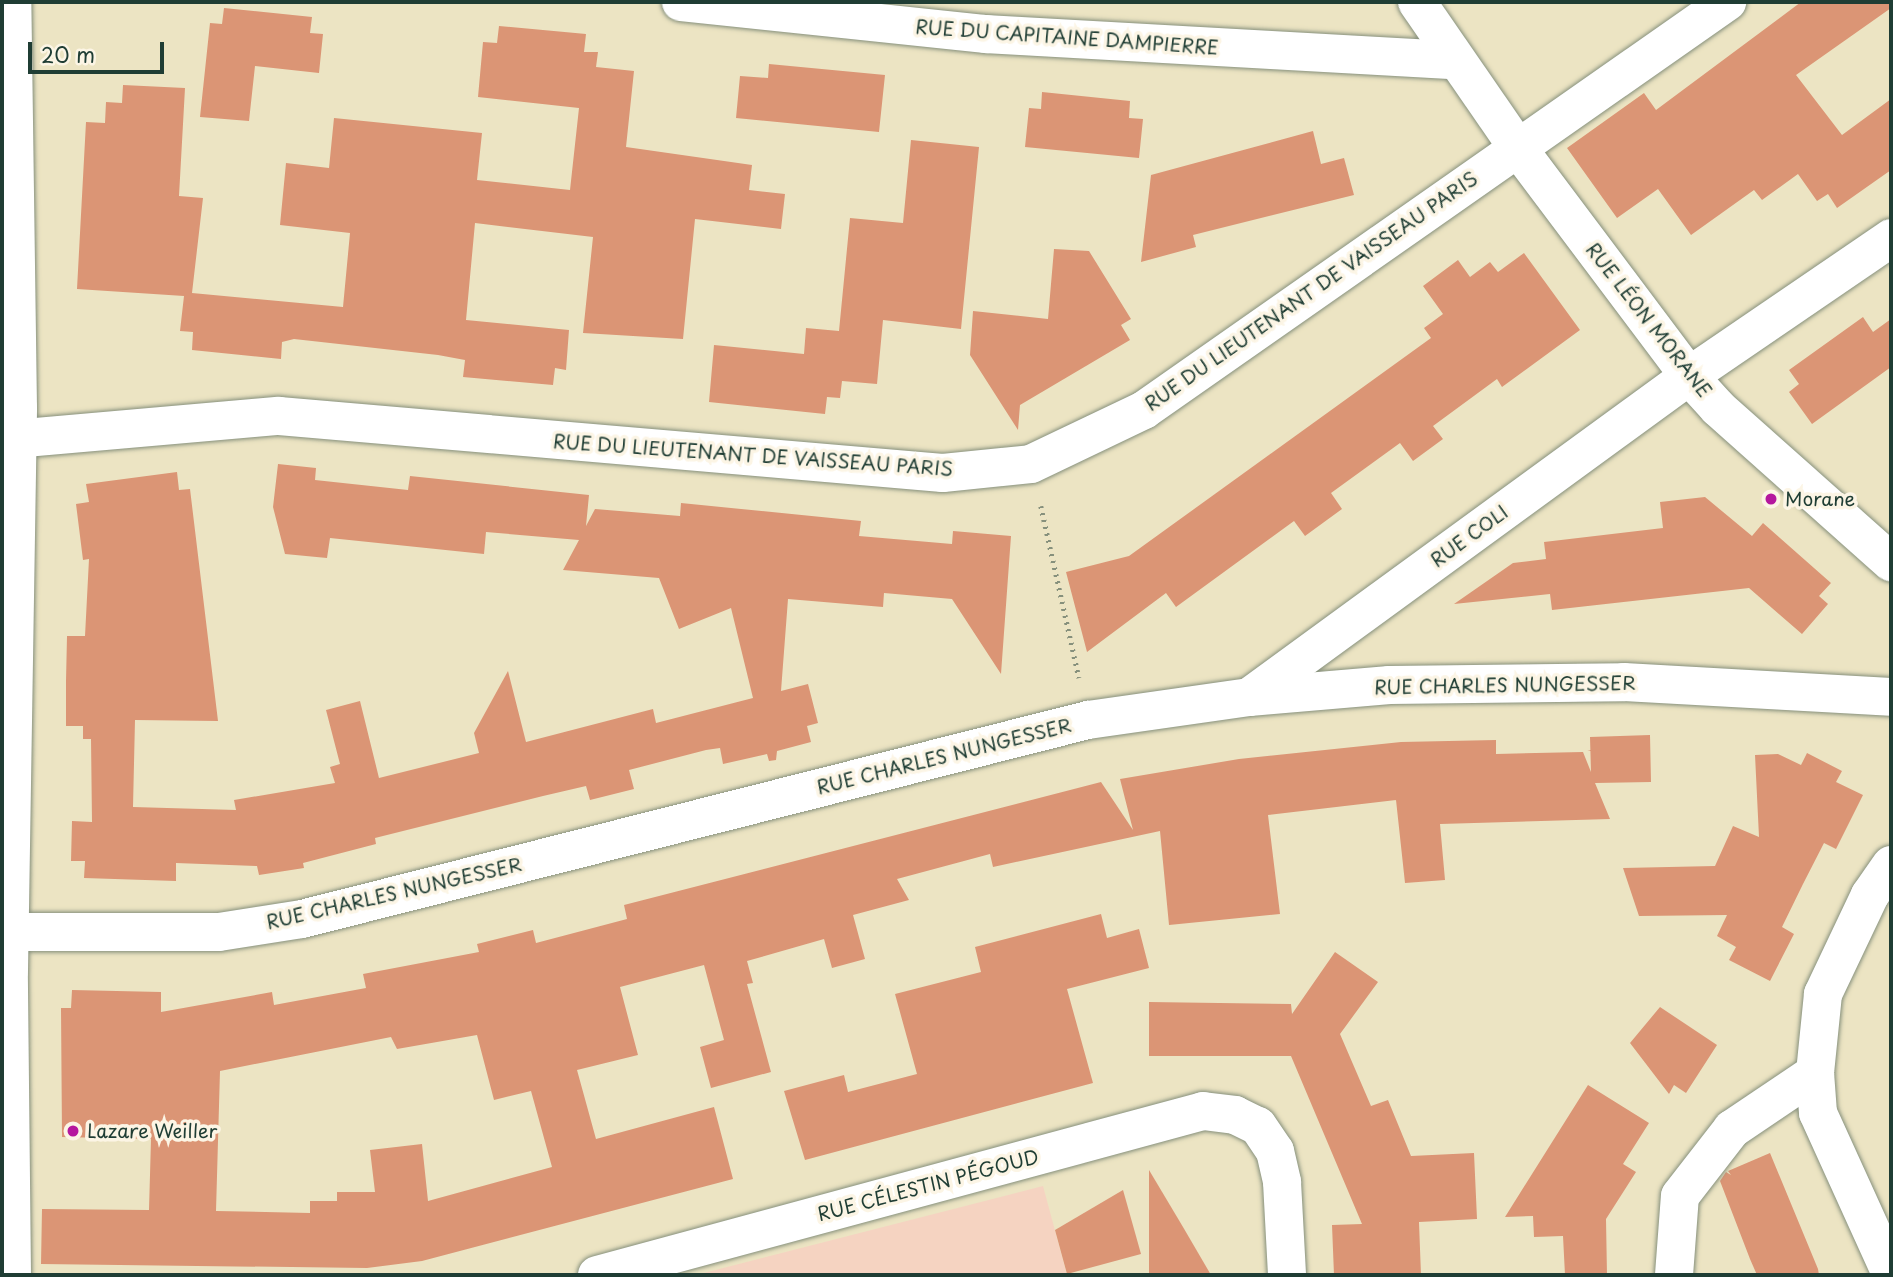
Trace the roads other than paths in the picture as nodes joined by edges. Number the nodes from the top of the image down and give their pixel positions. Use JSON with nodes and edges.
{"nodes":[{"id":1,"x":12,"y":2,"type":"edge"},
{"id":2,"x":681,"y":2,"type":"edge"},
{"id":3,"x":1417,"y":2,"type":"edge"},
{"id":4,"x":1727,"y":2,"type":"edge"},
{"id":5,"x":1453,"y":60,"type":"junction"},
{"id":6,"x":1517,"y":147,"type":"junction"},
{"id":7,"x":1891,"y":238,"type":"edge"},
{"id":8,"x":1689,"y":376,"type":"junction"},
{"id":9,"x":10,"y":439,"type":"edge"},
{"id":10,"x":1891,"y":562,"type":"edge"},
{"id":11,"x":1249,"y":697,"type":"junction"},
{"id":12,"x":1891,"y":697,"type":"edge"},
{"id":13,"x":1891,"y":865,"type":"edge"},
{"id":14,"x":12,"y":932,"type":"junction"},
{"id":15,"x":6,"y":971,"type":"edge"},
{"id":16,"x":1815,"y":1073,"type":"junction"},
{"id":17,"x":1891,"y":1274,"type":"edge"},
{"id":18,"x":12,"y":1275,"type":"edge"},
{"id":19,"x":597,"y":1275,"type":"edge"},
{"id":20,"x":1287,"y":1275,"type":"edge"},
{"id":21,"x":1674,"y":1275,"type":"edge"}],
"edges":[{"from":1,"to":9,"type":"street"},
{"from":2,"to":5,"type":"street","name":"RUE DU CAPITAINE DAMPIERRE"},
{"from":3,"to":5,"type":"street","name":"RUE LÉON MORANE"},
{"from":4,"to":6,"type":"street","name":"RUE DU LIEUTENANT DE VAISSEAU PARIS"},
{"from":5,"to":6,"type":"street","name":"RUE LÉON MORANE"},
{"from":6,"to":8,"type":"street","name":"RUE LÉON MORANE"},
{"from":6,"to":9,"type":"street","name":"RUE DU LIEUTENANT DE VAISSEAU PARIS"},
{"from":7,"to":8,"type":"street","name":"RUE COLI"},
{"from":8,"to":10,"type":"street","name":"RUE LÉON MORANE"},
{"from":8,"to":11,"type":"street","name":"RUE COLI"},
{"from":9,"to":14,"type":"street"},
{"from":11,"to":12,"type":"street","name":"RUE CHARLES NUNGESSER"},
{"from":11,"to":14,"type":"street","name":"RUE CHARLES NUNGESSER"},
{"from":13,"to":16,"type":"street"},
{"from":14,"to":15,"type":"street"},
{"from":15,"to":18,"type":"street"},
{"from":16,"to":17,"type":"street"},
{"from":16,"to":21,"type":"street"},
{"from":19,"to":20,"type":"street","name":"RUE CÉLESTIN PÉGOUD"}]}
